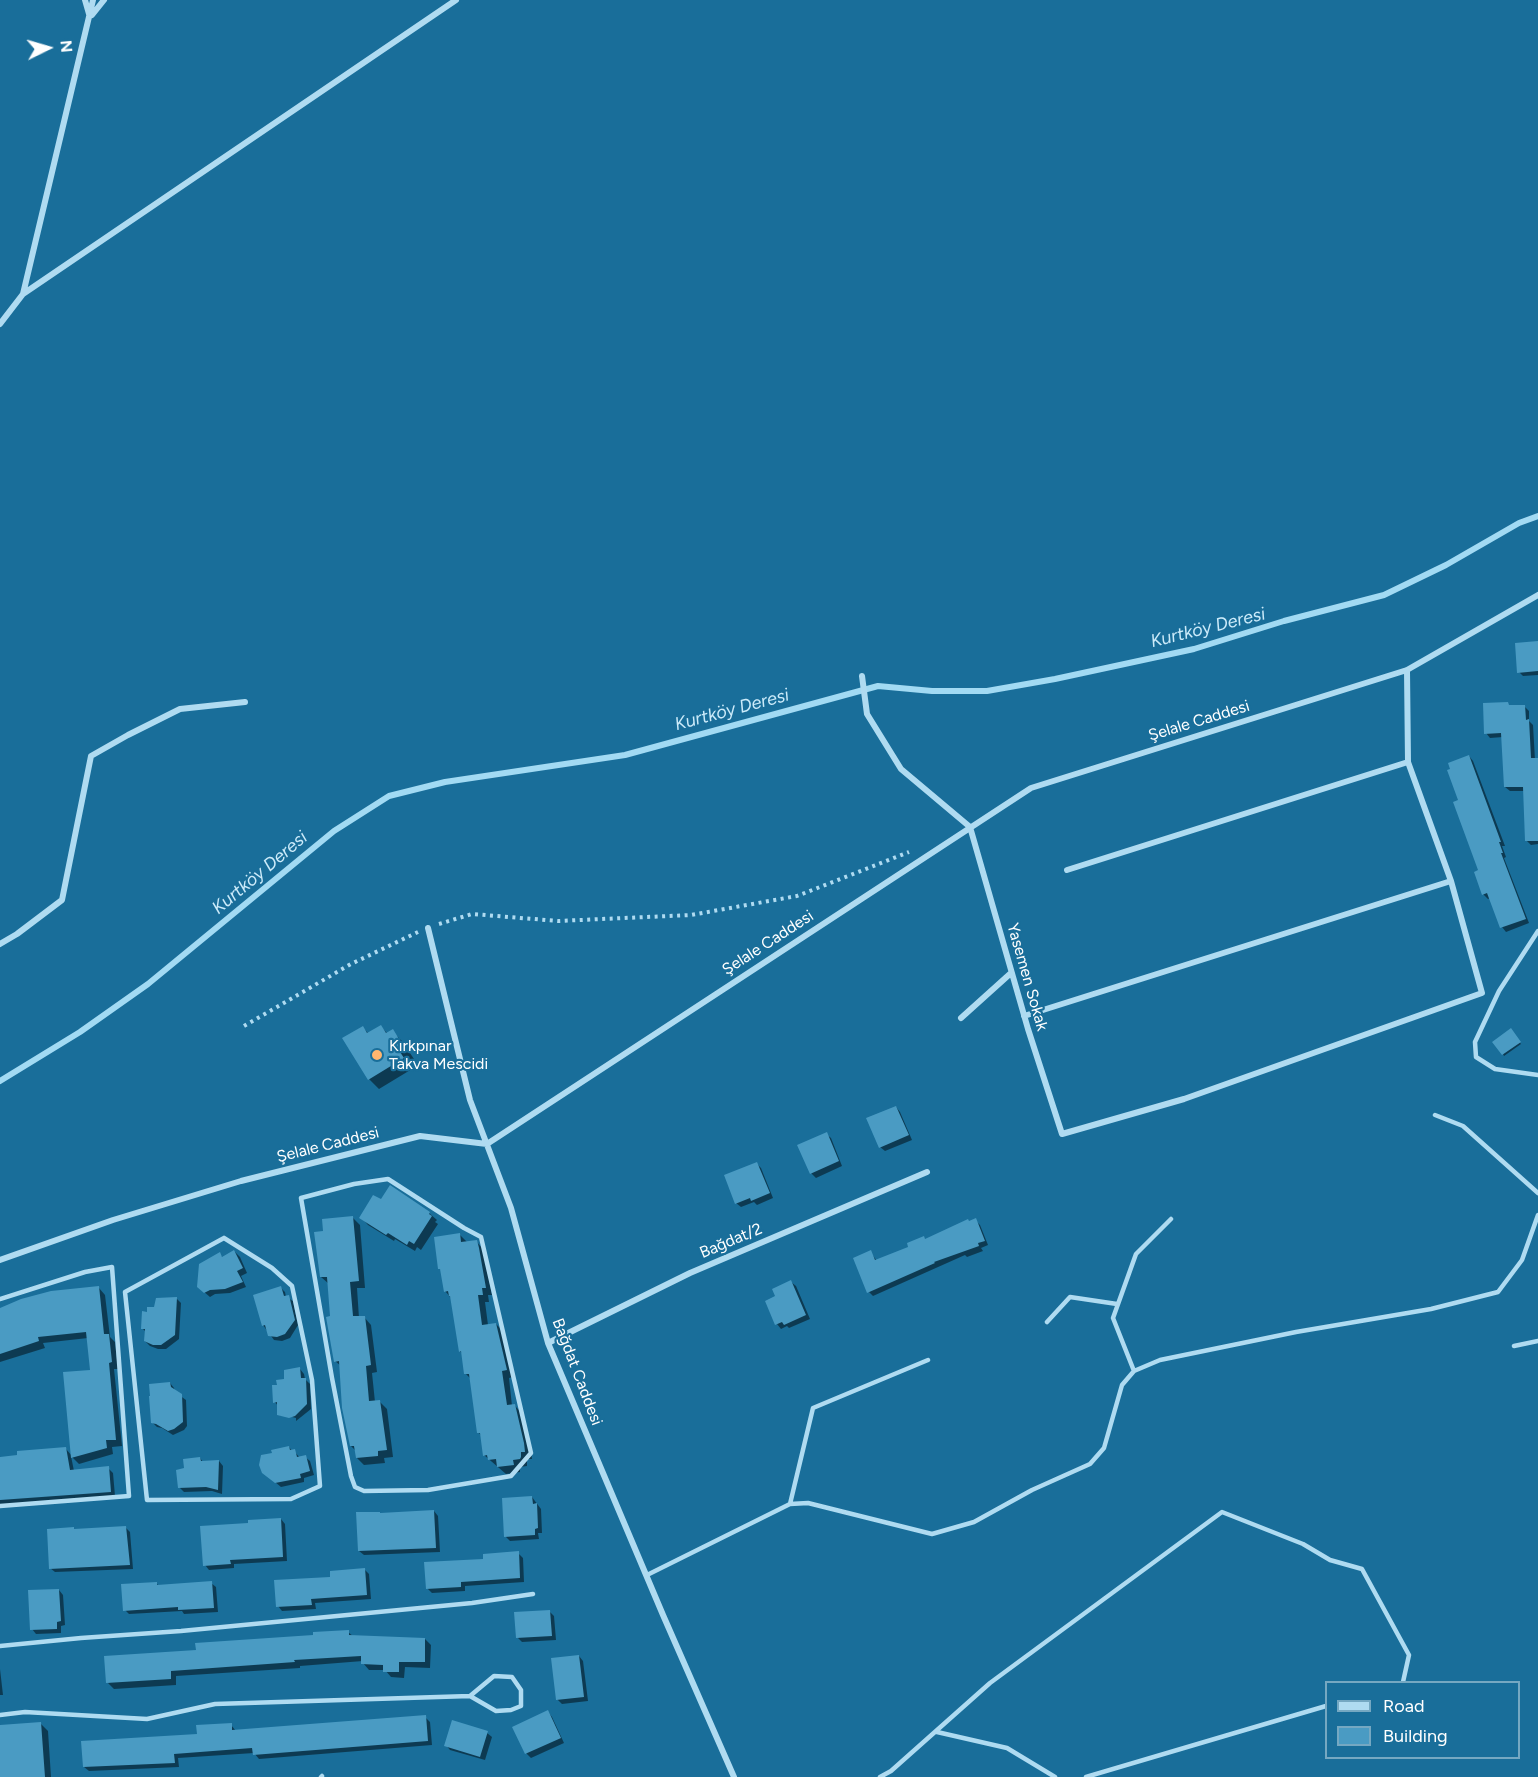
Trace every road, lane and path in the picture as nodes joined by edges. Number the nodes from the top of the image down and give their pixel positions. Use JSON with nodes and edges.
{"nodes":[{"id":1,"x":85,"y":0,"type":"edge"},
{"id":2,"x":93,"y":0,"type":"edge"},
{"id":3,"x":104,"y":0,"type":"edge"},
{"id":4,"x":456,"y":0,"type":"edge"},
{"id":5,"x":90,"y":18,"type":"junction"},
{"id":6,"x":23,"y":294,"type":"junction"},
{"id":7,"x":0,"y":324,"type":"edge"},
{"id":8,"x":1538,"y":595,"type":"edge"},
{"id":9,"x":1407,"y":670,"type":"junction"},
{"id":10,"x":862,"y":676,"type":"dead end"},
{"id":11,"x":245,"y":702,"type":"dead end"},
{"id":12,"x":1408,"y":762,"type":"junction"},
{"id":13,"x":970,"y":827,"type":"junction"},
{"id":14,"x":916,"y":849,"type":"dead end"},
{"id":15,"x":1067,"y":870,"type":"dead end"},
{"id":16,"x":1451,"y":881,"type":"junction"},
{"id":17,"x":428,"y":928,"type":"junction"},
{"id":18,"x":1538,"y":931,"type":"edge"},
{"id":19,"x":0,"y":944,"type":"edge"},
{"id":20,"x":1011,"y":973,"type":"junction"},
{"id":21,"x":1024,"y":1016,"type":"junction"},
{"id":22,"x":960,"y":1018,"type":"dead end"},
{"id":23,"x":244,"y":1026,"type":"dead end"},
{"id":24,"x":1538,"y":1076,"type":"edge"},
{"id":25,"x":1435,"y":1114,"type":"dead end"},
{"id":26,"x":487,"y":1144,"type":"junction"},
{"id":27,"x":927,"y":1172,"type":"dead end"},
{"id":28,"x":354,"y":1184,"type":"joint"},
{"id":29,"x":1538,"y":1193,"type":"edge"},
{"id":30,"x":1538,"y":1215,"type":"edge"},
{"id":31,"x":1171,"y":1219,"type":"dead end"},
{"id":32,"x":224,"y":1238,"type":"joint"},
{"id":33,"x":0,"y":1260,"type":"edge"},
{"id":34,"x":0,"y":1299,"type":"edge"},
{"id":35,"x":1117,"y":1304,"type":"junction"},
{"id":36,"x":1047,"y":1322,"type":"dead end"},
{"id":37,"x":1538,"y":1341,"type":"edge"},
{"id":38,"x":548,"y":1343,"type":"junction"},
{"id":39,"x":1514,"y":1346,"type":"dead end"},
{"id":40,"x":928,"y":1360,"type":"dead end"},
{"id":41,"x":1134,"y":1371,"type":"junction"},
{"id":42,"x":790,"y":1504,"type":"junction"},
{"id":43,"x":0,"y":1506,"type":"edge"},
{"id":44,"x":647,"y":1575,"type":"junction"},
{"id":45,"x":533,"y":1594,"type":"dead end"},
{"id":46,"x":0,"y":1646,"type":"edge"},
{"id":47,"x":1403,"y":1681,"type":"edge"},
{"id":48,"x":470,"y":1696,"type":"junction"},
{"id":49,"x":1325,"y":1706,"type":"edge"},
{"id":50,"x":0,"y":1715,"type":"edge"},
{"id":51,"x":937,"y":1732,"type":"junction"},
{"id":52,"x":734,"y":1777,"type":"edge"},
{"id":53,"x":880,"y":1777,"type":"edge"},
{"id":54,"x":1055,"y":1777,"type":"edge"},
{"id":55,"x":1086,"y":1777,"type":"edge"}],
"edges":[{"from":1,"to":5,"type":"street"},
{"from":2,"to":5,"type":"street"},
{"from":3,"to":5,"type":"street"},
{"from":4,"to":6,"type":"street"},
{"from":5,"to":6,"type":"street"},
{"from":6,"to":7,"type":"street"},
{"from":8,"to":9,"type":"street","name":"Şelale Caddesi"},
{"from":9,"to":12,"type":"street"},
{"from":9,"to":13,"type":"street","name":"Şelale Caddesi"},
{"from":10,"to":13,"type":"street"},
{"from":11,"to":19,"type":"street"},
{"from":12,"to":15,"type":"street"},
{"from":12,"to":16,"type":"street"},
{"from":13,"to":20,"type":"street","name":"Yasemen Sokak"},
{"from":13,"to":26,"type":"street","name":"Şelale Caddesi"},
{"from":14,"to":17,"type":"path"},
{"from":16,"to":21,"type":"street"},
{"from":16,"to":21,"type":"street","name":"Yasemen Sokak"},
{"from":17,"to":23,"type":"path"},
{"from":17,"to":26,"type":"street","name":"Bağdat Caddesi"},
{"from":18,"to":24,"type":"lane"},
{"from":20,"to":21,"type":"street","name":"Yasemen Sokak"},
{"from":20,"to":22,"type":"street"},
{"from":25,"to":29,"type":"lane"},
{"from":26,"to":33,"type":"street","name":"Şelale Caddesi"},
{"from":26,"to":38,"type":"street","name":"Bağdat Caddesi"},
{"from":27,"to":38,"type":"street","name":"Bağdat/2"},
{"from":28,"to":28,"type":"lane"},
{"from":30,"to":41,"type":"lane"},
{"from":31,"to":35,"type":"lane"},
{"from":32,"to":32,"type":"lane"},
{"from":34,"to":43,"type":"lane"},
{"from":35,"to":36,"type":"lane"},
{"from":35,"to":41,"type":"lane"},
{"from":37,"to":39,"type":"lane"},
{"from":38,"to":44,"type":"street","name":"Bağdat Caddesi"},
{"from":40,"to":42,"type":"lane"},
{"from":41,"to":42,"type":"lane"},
{"from":42,"to":44,"type":"lane"},
{"from":44,"to":52,"type":"street","name":"Bağdat Caddesi"},
{"from":45,"to":46,"type":"lane"},
{"from":47,"to":51,"type":"lane"},
{"from":48,"to":48,"type":"lane"},
{"from":48,"to":50,"type":"lane"},
{"from":49,"to":55,"type":"lane"},
{"from":51,"to":53,"type":"lane"},
{"from":51,"to":54,"type":"lane"}]}
